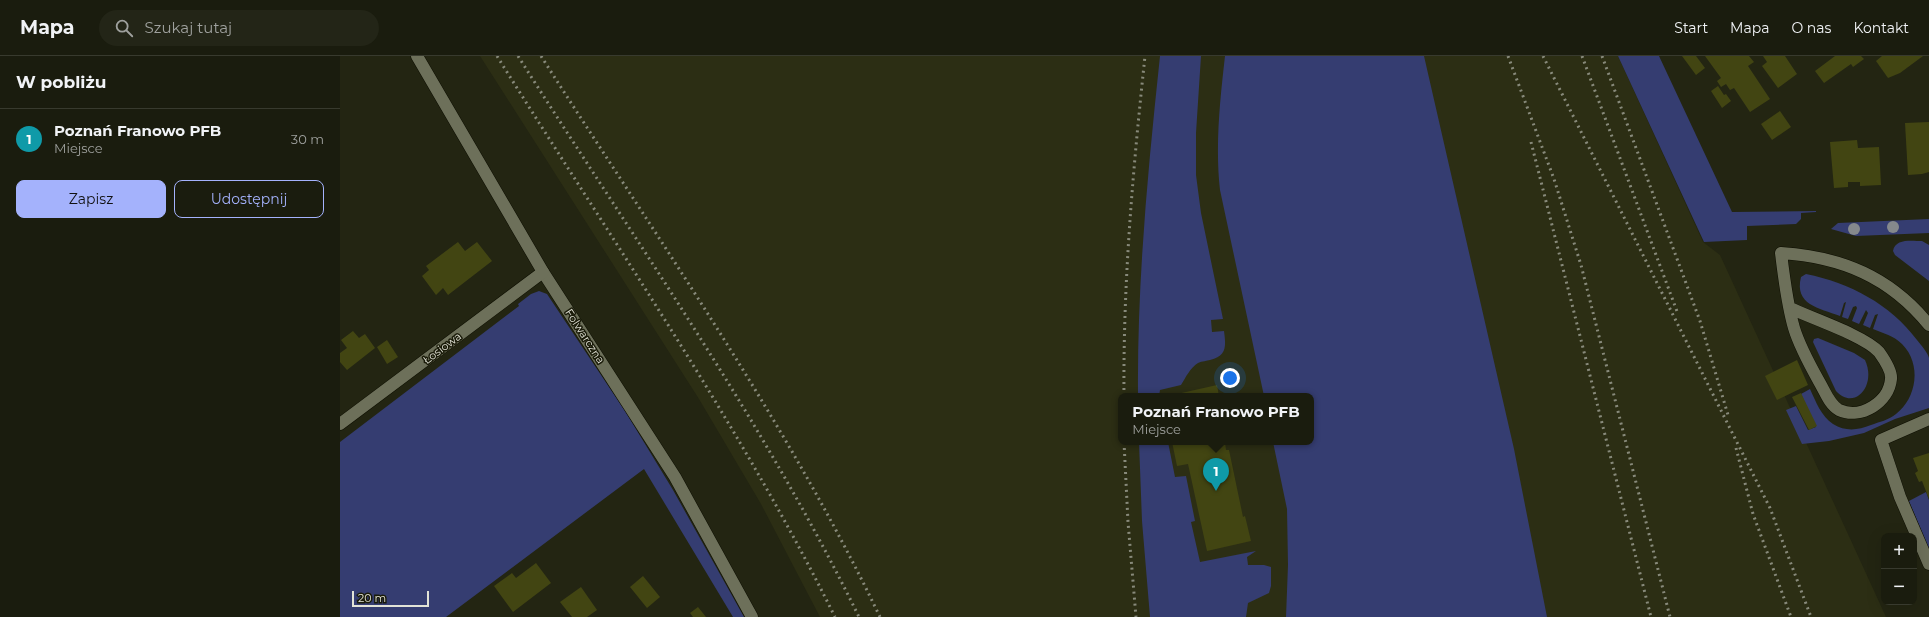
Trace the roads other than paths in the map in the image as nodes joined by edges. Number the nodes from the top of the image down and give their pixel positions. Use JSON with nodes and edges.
{"nodes":[{"id":1,"x":416,"y":56,"type":"edge"},
{"id":2,"x":543,"y":272,"type":"junction"},
{"id":3,"x":1790,"y":308,"type":"junction"},
{"id":4,"x":1929,"y":325,"type":"edge"},
{"id":5,"x":1929,"y":419,"type":"edge"},
{"id":6,"x":340,"y":424,"type":"edge"},
{"id":7,"x":1929,"y":564,"type":"edge"},
{"id":8,"x":752,"y":617,"type":"edge"}],
"edges":[{"from":1,"to":2,"type":"street","name":"Folwarczna"},
{"from":2,"to":6,"type":"street","name":"Łosiowa"},
{"from":2,"to":8,"type":"street","name":"Folwarczna"},
{"from":3,"to":3,"type":"street"},
{"from":3,"to":4,"type":"street"},
{"from":5,"to":7,"type":"street"}]}
